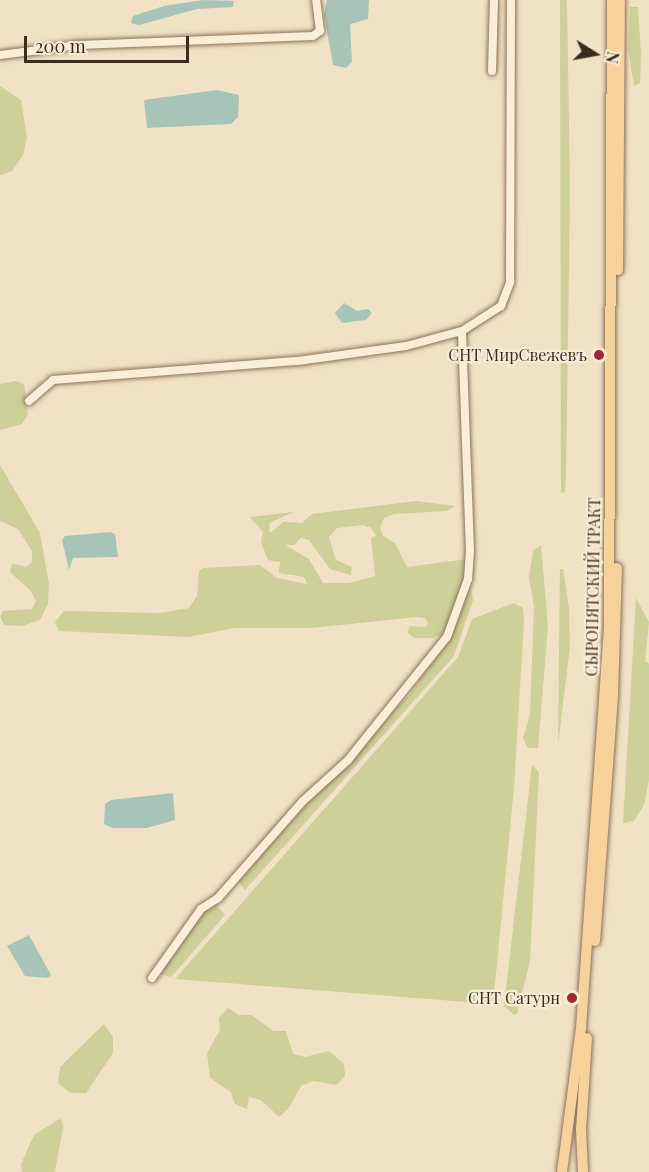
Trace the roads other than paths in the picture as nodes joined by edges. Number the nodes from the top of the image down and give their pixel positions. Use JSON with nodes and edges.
{"nodes":[{"id":1,"x":316,"y":0,"type":"edge"},
{"id":2,"x":494,"y":0,"type":"edge"},
{"id":3,"x":511,"y":0,"type":"edge"},
{"id":4,"x":612,"y":0,"type":"edge"},
{"id":5,"x":620,"y":0,"type":"edge"},
{"id":6,"x":0,"y":55,"type":"edge"},
{"id":7,"x":492,"y":71,"type":"dead end"},
{"id":8,"x":462,"y":331,"type":"junction"},
{"id":9,"x":29,"y":401,"type":"dead end"},
{"id":10,"x":152,"y":978,"type":"dead end"},
{"id":11,"x":562,"y":1172,"type":"edge"},
{"id":12,"x":583,"y":1172,"type":"edge"}],
"edges":[{"from":1,"to":6,"type":"street"},
{"from":2,"to":7,"type":"street"},
{"from":3,"to":8,"type":"street"},
{"from":4,"to":11,"type":"main road","name":"СЫРОПЯТСКИЙ ТРАКТ"},
{"from":5,"to":12,"type":"main road","name":"СЫРОПЯТСКИЙ ТРАКТ"},
{"from":8,"to":9,"type":"street"},
{"from":8,"to":10,"type":"street"}]}
